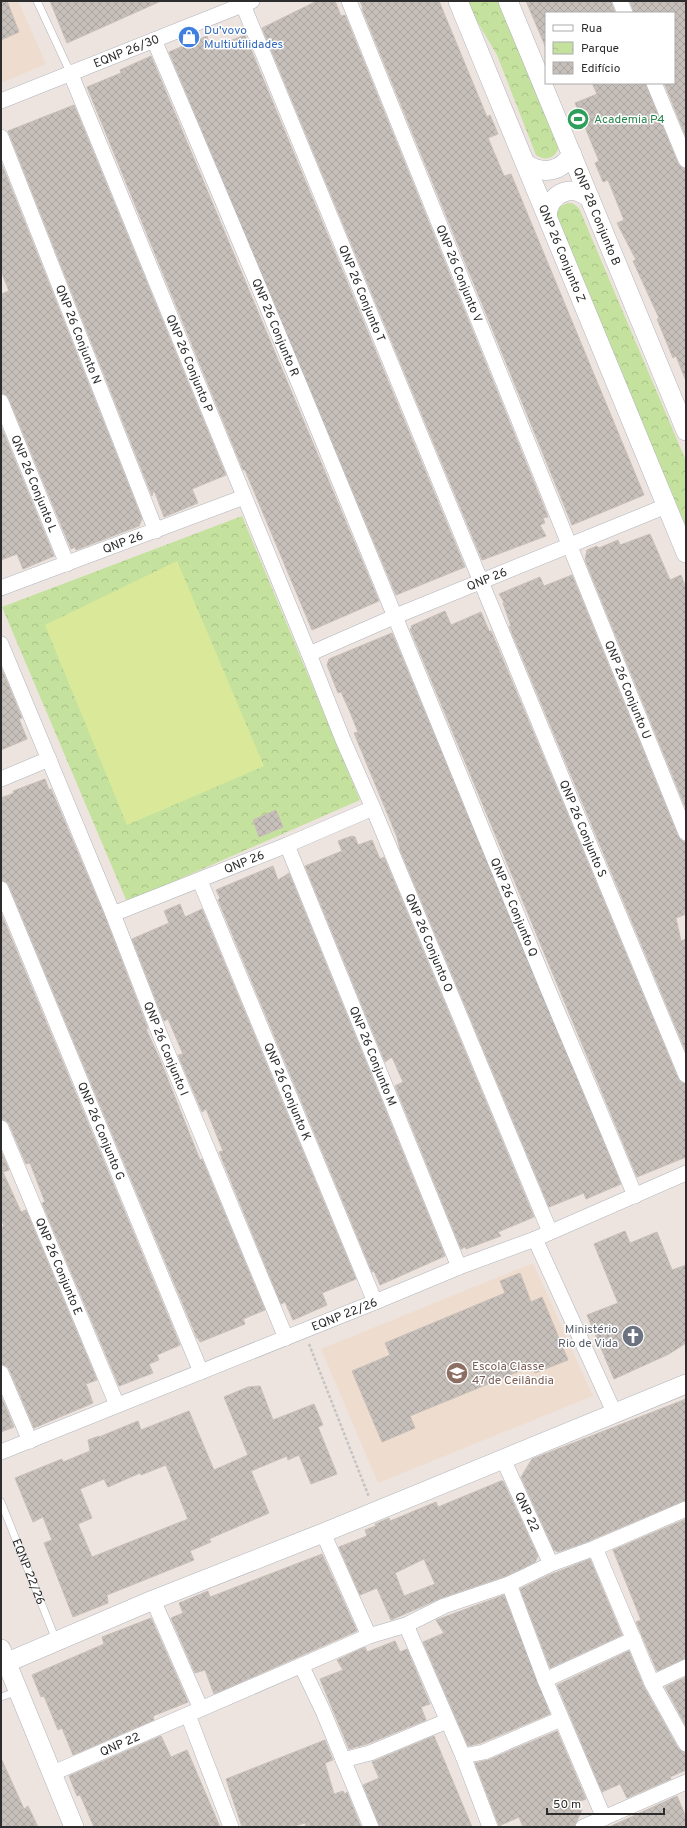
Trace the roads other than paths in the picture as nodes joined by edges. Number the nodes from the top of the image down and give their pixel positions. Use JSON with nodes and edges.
{"nodes":[{"id":1,"x":37,"y":1,"type":"edge"},
{"id":2,"x":349,"y":1,"type":"edge"},
{"id":3,"x":458,"y":1,"type":"edge"},
{"id":4,"x":508,"y":1,"type":"edge"},
{"id":5,"x":620,"y":1,"type":"edge"},
{"id":6,"x":240,"y":4,"type":"edge"},
{"id":7,"x":625,"y":12,"type":"edge"},
{"id":8,"x":154,"y":40,"type":"junction"},
{"id":9,"x":70,"y":72,"type":"junction"},
{"id":10,"x":654,"y":84,"type":"edge"},
{"id":11,"x":1,"y":101,"type":"edge"},
{"id":12,"x":1,"y":137,"type":"edge"},
{"id":13,"x":572,"y":154,"type":"junction"},
{"id":14,"x":686,"y":160,"type":"edge"},
{"id":15,"x":526,"y":164,"type":"junction"},
{"id":16,"x":590,"y":199,"type":"junction"},
{"id":17,"x":547,"y":215,"type":"junction"},
{"id":18,"x":1,"y":402,"type":"edge"},
{"id":19,"x":686,"y":431,"type":"edge"},
{"id":20,"x":244,"y":497,"type":"junction"},
{"id":21,"x":666,"y":506,"type":"junction"},
{"id":22,"x":156,"y":531,"type":"junction"},
{"id":23,"x":568,"y":546,"type":"junction"},
{"id":24,"x":686,"y":553,"type":"edge"},
{"id":25,"x":67,"y":564,"type":"junction"},
{"id":26,"x":481,"y":582,"type":"junction"},
{"id":27,"x":1,"y":588,"type":"edge"},
{"id":28,"x":396,"y":616,"type":"junction"},
{"id":29,"x":1,"y":644,"type":"edge"},
{"id":30,"x":309,"y":654,"type":"junction"},
{"id":31,"x":49,"y":759,"type":"junction"},
{"id":32,"x":1,"y":779,"type":"edge"},
{"id":33,"x":373,"y":808,"type":"junction"},
{"id":34,"x":686,"y":833,"type":"edge"},
{"id":35,"x":287,"y":845,"type":"junction"},
{"id":36,"x":200,"y":881,"type":"junction"},
{"id":37,"x":1,"y":889,"type":"edge"},
{"id":38,"x":113,"y":914,"type":"junction"},
{"id":39,"x":686,"y":1074,"type":"edge"},
{"id":40,"x":1,"y":1128,"type":"edge"},
{"id":41,"x":686,"y":1173,"type":"edge"},
{"id":42,"x":635,"y":1196,"type":"junction"},
{"id":43,"x":550,"y":1232,"type":"junction"},
{"id":44,"x":535,"y":1239,"type":"junction"},
{"id":45,"x":459,"y":1267,"type":"junction"},
{"id":46,"x":376,"y":1302,"type":"junction"},
{"id":47,"x":286,"y":1338,"type":"junction"},
{"id":48,"x":201,"y":1372,"type":"junction"},
{"id":49,"x":1,"y":1373,"type":"edge"},
{"id":50,"x":686,"y":1384,"type":"edge"},
{"id":51,"x":117,"y":1405,"type":"junction"},
{"id":52,"x":614,"y":1412,"type":"junction"},
{"id":53,"x":30,"y":1441,"type":"junction"},
{"id":54,"x":1,"y":1452,"type":"edge"},
{"id":55,"x":502,"y":1459,"type":"junction"},
{"id":56,"x":1,"y":1502,"type":"edge"},
{"id":57,"x":686,"y":1509,"type":"edge"},
{"id":58,"x":323,"y":1533,"type":"junction"},
{"id":59,"x":595,"y":1548,"type":"junction"},
{"id":60,"x":551,"y":1564,"type":"junction"},
{"id":61,"x":508,"y":1584,"type":"junction"},
{"id":62,"x":153,"y":1600,"type":"junction"},
{"id":63,"x":406,"y":1625,"type":"junction"},
{"id":64,"x":369,"y":1636,"type":"junction"},
{"id":65,"x":634,"y":1639,"type":"junction"},
{"id":66,"x":57,"y":1642,"type":"junction"},
{"id":67,"x":3,"y":1659,"type":"edge"},
{"id":68,"x":302,"y":1667,"type":"junction"},
{"id":69,"x":686,"y":1667,"type":"edge"},
{"id":70,"x":545,"y":1680,"type":"junction"},
{"id":71,"x":652,"y":1683,"type":"junction"},
{"id":72,"x":9,"y":1694,"type":"edge"},
{"id":73,"x":195,"y":1712,"type":"junction"},
{"id":74,"x":561,"y":1719,"type":"junction"},
{"id":75,"x":447,"y":1721,"type":"junction"},
{"id":76,"x":686,"y":1744,"type":"edge"},
{"id":77,"x":463,"y":1756,"type":"junction"},
{"id":78,"x":343,"y":1760,"type":"junction"},
{"id":79,"x":51,"y":1774,"type":"junction"},
{"id":80,"x":686,"y":1782,"type":"edge"},
{"id":81,"x":604,"y":1818,"type":"junction"},
{"id":82,"x":586,"y":1826,"type":"edge"},
{"id":83,"x":74,"y":1827,"type":"edge"},
{"id":84,"x":231,"y":1827,"type":"edge"},
{"id":85,"x":371,"y":1827,"type":"edge"},
{"id":86,"x":490,"y":1827,"type":"edge"}],
"edges":[{"from":1,"to":9,"type":"lane"},
{"from":2,"to":23,"type":"street","name":"QNP 26 Conjunto V"},
{"from":3,"to":15,"type":"street","name":"QNP 26 Conjunto Z"},
{"from":4,"to":13,"type":"street","name":"QNP 28 Conjunto B"},
{"from":5,"to":7,"type":"street"},
{"from":6,"to":8,"type":"street","name":"EQNP 26/30"},
{"from":6,"to":26,"type":"street","name":"QNP 26 Conjunto T"},
{"from":8,"to":9,"type":"street","name":"EQNP 26/30"},
{"from":8,"to":28,"type":"street","name":"QNP 26 Conjunto R"},
{"from":9,"to":11,"type":"street","name":"EQNP 26/30"},
{"from":9,"to":20,"type":"street","name":"QNP 26 Conjunto P"},
{"from":10,"to":14,"type":"street"},
{"from":12,"to":22,"type":"street","name":"QNP 26 Conjunto N"},
{"from":13,"to":15,"type":"street"},
{"from":13,"to":16,"type":"street","name":"QNP 28 Conjunto B"},
{"from":15,"to":17,"type":"street","name":"QNP 26 Conjunto Z"},
{"from":16,"to":17,"type":"street"},
{"from":16,"to":19,"type":"street","name":"QNP 28 Conjunto B"},
{"from":17,"to":21,"type":"street","name":"QNP 26 Conjunto Z"},
{"from":18,"to":25,"type":"street","name":"QNP 26 Conjunto L"},
{"from":20,"to":22,"type":"street","name":"QNP 26"},
{"from":20,"to":30,"type":"street","name":"QNP 26 Conjunto P"},
{"from":21,"to":23,"type":"street","name":"QNP 26"},
{"from":21,"to":24,"type":"street","name":"QNP 26 Conjunto Z"},
{"from":22,"to":25,"type":"street","name":"QNP 26"},
{"from":23,"to":26,"type":"street","name":"QNP 26"},
{"from":23,"to":34,"type":"street","name":"QNP 26 Conjunto U"},
{"from":25,"to":27,"type":"street","name":"QNP 26"},
{"from":26,"to":28,"type":"street","name":"QNP 26"},
{"from":26,"to":39,"type":"street","name":"QNP 26 Conjunto S"},
{"from":28,"to":30,"type":"street","name":"QNP 26"},
{"from":28,"to":42,"type":"street","name":"QNP 26 Conjunto Q"},
{"from":29,"to":31,"type":"street","name":"QNP 26 Conjunto I"},
{"from":30,"to":33,"type":"street","name":"QNP 26 Conjunto O"},
{"from":31,"to":32,"type":"street"},
{"from":31,"to":38,"type":"street","name":"QNP 26 Conjunto I"},
{"from":33,"to":35,"type":"street","name":"QNP 26"},
{"from":33,"to":43,"type":"street","name":"QNP 26 Conjunto O"},
{"from":35,"to":36,"type":"street","name":"QNP 26"},
{"from":35,"to":45,"type":"street","name":"QNP 26 Conjunto M"},
{"from":36,"to":38,"type":"street","name":"QNP 26"},
{"from":36,"to":46,"type":"street","name":"QNP 26 Conjunto K"},
{"from":37,"to":48,"type":"street","name":"QNP 26 Conjunto G"},
{"from":38,"to":47,"type":"street","name":"QNP 26 Conjunto I"},
{"from":40,"to":51,"type":"street","name":"QNP 26 Conjunto E"},
{"from":41,"to":42,"type":"street","name":"EQNP 22/26"},
{"from":42,"to":43,"type":"street","name":"EQNP 22/26"},
{"from":43,"to":44,"type":"street","name":"EQNP 22/26"},
{"from":44,"to":45,"type":"street","name":"EQNP 22/26"},
{"from":44,"to":52,"type":"street"},
{"from":45,"to":46,"type":"street","name":"EQNP 22/26"},
{"from":46,"to":47,"type":"street","name":"EQNP 22/26"},
{"from":47,"to":48,"type":"street","name":"EQNP 22/26"},
{"from":48,"to":51,"type":"street","name":"EQNP 22/26"},
{"from":49,"to":53,"type":"street"},
{"from":50,"to":52,"type":"street"},
{"from":51,"to":53,"type":"street","name":"EQNP 22/26"},
{"from":52,"to":55,"type":"street"},
{"from":53,"to":54,"type":"street","name":"EQNP 22/26"},
{"from":55,"to":58,"type":"street"},
{"from":55,"to":60,"type":"street","name":"QNP 22"},
{"from":56,"to":66,"type":"lane","name":"EQNP 22/26"},
{"from":57,"to":59,"type":"street","name":"QNP 22"},
{"from":58,"to":62,"type":"street"},
{"from":58,"to":64,"type":"street"},
{"from":59,"to":60,"type":"street","name":"QNP 22"},
{"from":59,"to":65,"type":"street"},
{"from":60,"to":61,"type":"street","name":"QNP 22"},
{"from":61,"to":63,"type":"street","name":"QNP 22"},
{"from":61,"to":70,"type":"street"},
{"from":62,"to":66,"type":"street"},
{"from":62,"to":73,"type":"street"},
{"from":63,"to":64,"type":"street","name":"QNP 22"},
{"from":63,"to":75,"type":"street"},
{"from":64,"to":68,"type":"street","name":"QNP 22"},
{"from":65,"to":70,"type":"street"},
{"from":65,"to":71,"type":"street"},
{"from":66,"to":67,"type":"street"},
{"from":67,"to":72,"type":"street"},
{"from":68,"to":73,"type":"street","name":"QNP 22"},
{"from":68,"to":78,"type":"street"},
{"from":69,"to":71,"type":"street"},
{"from":70,"to":74,"type":"street"},
{"from":71,"to":76,"type":"street"},
{"from":72,"to":79,"type":"street"},
{"from":73,"to":79,"type":"street","name":"QNP 22"},
{"from":73,"to":84,"type":"street"},
{"from":74,"to":77,"type":"street"},
{"from":74,"to":81,"type":"street"},
{"from":75,"to":77,"type":"street"},
{"from":75,"to":78,"type":"street"},
{"from":77,"to":86,"type":"street"},
{"from":78,"to":85,"type":"street"},
{"from":79,"to":83,"type":"street"},
{"from":80,"to":81,"type":"street"},
{"from":81,"to":82,"type":"street"}]}
